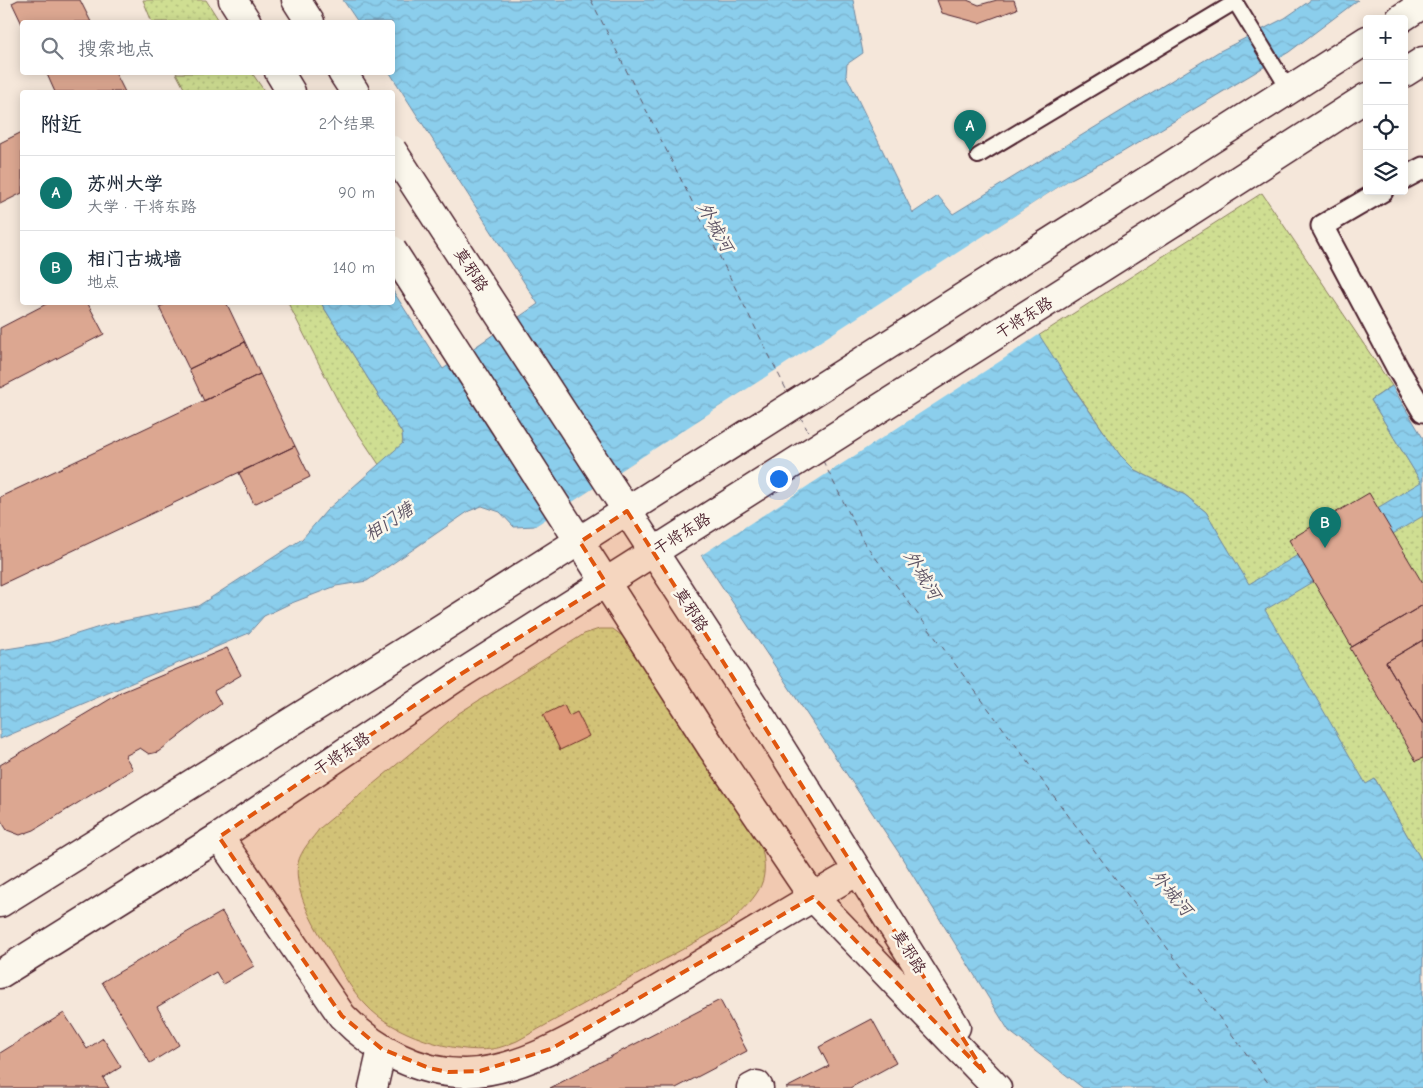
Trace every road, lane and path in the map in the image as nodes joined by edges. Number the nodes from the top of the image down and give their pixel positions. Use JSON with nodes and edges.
{"nodes":[{"id":1,"x":233,"y":0,"type":"edge"},
{"id":2,"x":296,"y":0,"type":"edge"},
{"id":3,"x":1234,"y":1,"type":"edge"},
{"id":4,"x":1423,"y":4,"type":"edge"},
{"id":5,"x":1406,"y":15,"type":"edge"},
{"id":6,"x":246,"y":20,"type":"edge"},
{"id":7,"x":309,"y":20,"type":"edge"},
{"id":8,"x":1363,"y":42,"type":"edge"},
{"id":9,"x":1423,"y":61,"type":"edge"},
{"id":10,"x":1408,"y":70,"type":"edge"},
{"id":11,"x":281,"y":75,"type":"edge"},
{"id":12,"x":344,"y":75,"type":"edge"},
{"id":13,"x":1283,"y":82,"type":"junction"},
{"id":14,"x":291,"y":90,"type":"edge"},
{"id":15,"x":354,"y":90,"type":"edge"},
{"id":16,"x":1363,"y":100,"type":"edge"},
{"id":17,"x":395,"y":155,"type":"edge"},
{"id":18,"x":978,"y":156,"type":"dead end"},
{"id":19,"x":1423,"y":168,"type":"edge"},
{"id":20,"x":1408,"y":176,"type":"edge"},
{"id":21,"x":1375,"y":195,"type":"edge"},
{"id":22,"x":395,"y":255,"type":"edge"},
{"id":23,"x":1423,"y":411,"type":"edge"},
{"id":24,"x":219,"y":838,"type":"junction"},
{"id":25,"x":858,"y":871,"type":"junction"},
{"id":26,"x":813,"y":897,"type":"junction"},
{"id":27,"x":0,"y":903,"type":"edge"},
{"id":28,"x":0,"y":974,"type":"edge"},
{"id":29,"x":382,"y":1049,"type":"junction"},
{"id":30,"x":991,"y":1081,"type":"edge"},
{"id":31,"x":373,"y":1088,"type":"edge"},
{"id":32,"x":751,"y":1088,"type":"edge"},
{"id":33,"x":758,"y":1088,"type":"edge"}],
"edges":[{"from":1,"to":6,"type":"main road"},
{"from":2,"to":7,"type":"main road"},
{"from":3,"to":13,"type":"lane"},
{"from":3,"to":18,"type":"lane"},
{"from":4,"to":5,"type":"main road"},
{"from":8,"to":13,"type":"main road"},
{"from":9,"to":10,"type":"main road"},
{"from":11,"to":14,"type":"main road"},
{"from":12,"to":15,"type":"main road"},
{"from":13,"to":27,"type":"main road","bridge":true},
{"from":16,"to":24,"type":"main road","name":"干将东路","bridge":true},
{"from":17,"to":25,"type":"main road","name":"莫邪路","bridge":true},
{"from":19,"to":20,"type":"street"},
{"from":21,"to":23,"type":"street"},
{"from":22,"to":26,"type":"main road","name":"莫邪路","bridge":true},
{"from":24,"to":28,"type":"main road","name":"干将东路"},
{"from":24,"to":29,"type":"main road"},
{"from":25,"to":26,"type":"main road"},
{"from":25,"to":30,"type":"main road","name":"莫邪路"},
{"from":26,"to":29,"type":"main road"},
{"from":26,"to":30,"type":"main road","name":"莫邪路"},
{"from":29,"to":31,"type":"main road"},
{"from":32,"to":33,"type":"main road"}]}
